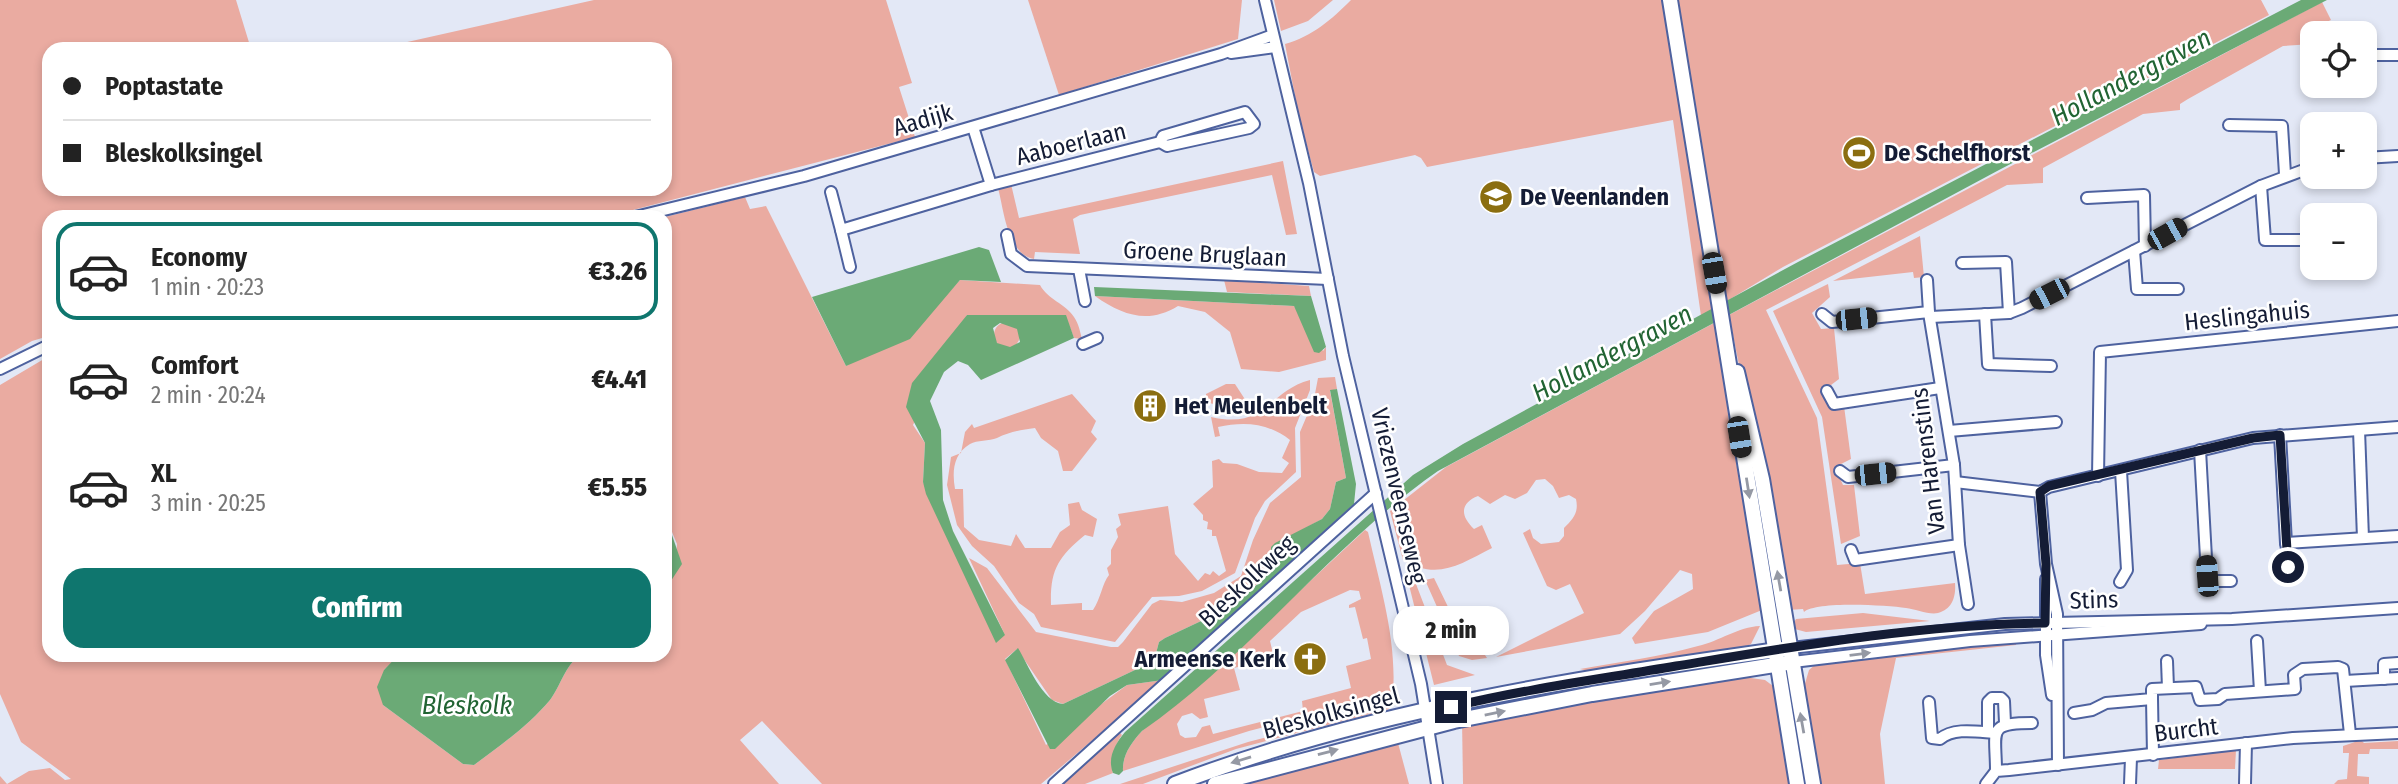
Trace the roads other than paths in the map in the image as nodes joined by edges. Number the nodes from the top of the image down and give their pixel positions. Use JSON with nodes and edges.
{"nodes":[{"id":1,"x":1265,"y":0,"type":"edge"},
{"id":2,"x":1670,"y":0,"type":"edge"},
{"id":3,"x":1274,"y":41,"type":"junction"},
{"id":4,"x":2377,"y":55,"type":"edge"},
{"id":5,"x":2398,"y":55,"type":"edge"},
{"id":6,"x":2228,"y":125,"type":"dead end"},
{"id":7,"x":973,"y":127,"type":"junction"},
{"id":8,"x":1160,"y":142,"type":"junction"},
{"id":9,"x":2398,"y":156,"type":"edge"},
{"id":10,"x":2377,"y":157,"type":"edge"},
{"id":11,"x":2300,"y":170,"type":"edge"},
{"id":12,"x":2284,"y":174,"type":"junction"},
{"id":13,"x":991,"y":185,"type":"junction"},
{"id":14,"x":2261,"y":186,"type":"junction"},
{"id":15,"x":831,"y":192,"type":"dead end"},
{"id":16,"x":2087,"y":198,"type":"dead end"},
{"id":17,"x":664,"y":210,"type":"edge"},
{"id":18,"x":841,"y":230,"type":"junction"},
{"id":19,"x":1007,"y":235,"type":"dead end"},
{"id":20,"x":2300,"y":240,"type":"edge"},
{"id":21,"x":2140,"y":248,"type":"junction"},
{"id":22,"x":1962,"y":263,"type":"dead end"},
{"id":23,"x":850,"y":267,"type":"dead end"},
{"id":24,"x":1079,"y":269,"type":"junction"},
{"id":25,"x":1328,"y":279,"type":"junction"},
{"id":26,"x":1927,"y":280,"type":"dead end"},
{"id":27,"x":2178,"y":289,"type":"dead end"},
{"id":28,"x":1085,"y":301,"type":"dead end"},
{"id":29,"x":2009,"y":313,"type":"junction"},
{"id":30,"x":1822,"y":314,"type":"dead end"},
{"id":31,"x":1985,"y":314,"type":"junction"},
{"id":32,"x":1930,"y":315,"type":"junction"},
{"id":33,"x":2398,"y":321,"type":"edge"},
{"id":34,"x":1724,"y":329,"type":"junction"},
{"id":35,"x":1097,"y":338,"type":"dead end"},
{"id":36,"x":1083,"y":344,"type":"dead end"},
{"id":37,"x":42,"y":348,"type":"edge"},
{"id":38,"x":2051,"y":366,"type":"dead end"},
{"id":39,"x":0,"y":369,"type":"edge"},
{"id":40,"x":1940,"y":388,"type":"junction"},
{"id":41,"x":1827,"y":391,"type":"dead end"},
{"id":42,"x":2056,"y":422,"type":"dead end"},
{"id":43,"x":2398,"y":427,"type":"edge"},
{"id":44,"x":2359,"y":430,"type":"junction"},
{"id":45,"x":1949,"y":431,"type":"junction"},
{"id":46,"x":2280,"y":435,"type":"junction"},
{"id":47,"x":2200,"y":450,"type":"junction"},
{"id":48,"x":1954,"y":465,"type":"junction"},
{"id":49,"x":1840,"y":471,"type":"dead end"},
{"id":50,"x":2121,"y":471,"type":"junction"},
{"id":51,"x":2098,"y":475,"type":"junction"},
{"id":52,"x":1955,"y":482,"type":"junction"},
{"id":53,"x":2040,"y":492,"type":"junction"},
{"id":54,"x":1377,"y":498,"type":"junction"},
{"id":55,"x":2398,"y":536,"type":"edge"},
{"id":56,"x":2363,"y":538,"type":"junction"},
{"id":57,"x":2286,"y":543,"type":"junction"},
{"id":58,"x":1959,"y":545,"type":"junction"},
{"id":59,"x":1851,"y":550,"type":"dead end"},
{"id":60,"x":2046,"y":564,"type":"junction"},
{"id":61,"x":2291,"y":573,"type":"dead end"},
{"id":62,"x":2231,"y":581,"type":"dead end"},
{"id":63,"x":2120,"y":582,"type":"dead end"},
{"id":64,"x":1968,"y":604,"type":"dead end"},
{"id":65,"x":2398,"y":608,"type":"edge"},
{"id":66,"x":2057,"y":628,"type":"junction"},
{"id":67,"x":2045,"y":629,"type":"junction"},
{"id":68,"x":2257,"y":641,"type":"dead end"},
{"id":69,"x":1792,"y":655,"type":"junction"},
{"id":70,"x":1775,"y":657,"type":"junction"},
{"id":71,"x":2167,"y":661,"type":"dead end"},
{"id":72,"x":2398,"y":663,"type":"edge"},
{"id":73,"x":2398,"y":678,"type":"edge"},
{"id":74,"x":2384,"y":679,"type":"junction"},
{"id":75,"x":2345,"y":681,"type":"junction"},
{"id":76,"x":2168,"y":688,"type":"junction"},
{"id":77,"x":2260,"y":691,"type":"junction"},
{"id":78,"x":2152,"y":699,"type":"junction"},
{"id":79,"x":1929,"y":702,"type":"dead end"},
{"id":80,"x":2074,"y":713,"type":"dead end"},
{"id":81,"x":2056,"y":715,"type":"junction"},
{"id":82,"x":1427,"y":719,"type":"junction"},
{"id":83,"x":2005,"y":723,"type":"junction"},
{"id":84,"x":2032,"y":723,"type":"dead end"},
{"id":85,"x":1992,"y":733,"type":"junction"},
{"id":86,"x":2398,"y":733,"type":"edge"},
{"id":87,"x":2350,"y":734,"type":"junction"},
{"id":88,"x":2246,"y":743,"type":"junction"},
{"id":89,"x":2153,"y":755,"type":"junction"},
{"id":90,"x":2131,"y":758,"type":"junction"},
{"id":91,"x":2058,"y":765,"type":"junction"},
{"id":92,"x":1996,"y":771,"type":"junction"},
{"id":93,"x":1054,"y":784,"type":"edge"},
{"id":94,"x":1175,"y":784,"type":"edge"},
{"id":95,"x":1215,"y":784,"type":"edge"},
{"id":96,"x":1437,"y":784,"type":"edge"},
{"id":97,"x":1797,"y":784,"type":"edge"},
{"id":98,"x":1813,"y":784,"type":"edge"},
{"id":99,"x":1986,"y":784,"type":"edge"},
{"id":100,"x":2130,"y":784,"type":"edge"},
{"id":101,"x":2245,"y":784,"type":"edge"}],
"edges":[{"from":1,"to":3,"type":"street","name":"Vriezenveenseweg"},
{"from":2,"to":34,"type":"main road"},
{"from":3,"to":7,"type":"street","name":"Aadijk"},
{"from":3,"to":25,"type":"street","name":"Vriezenveenseweg"},
{"from":4,"to":5,"type":"street"},
{"from":6,"to":12,"type":"street"},
{"from":7,"to":13,"type":"street","name":"Aaboerlaan"},
{"from":7,"to":17,"type":"street","name":"Aadijk"},
{"from":8,"to":8,"type":"street","name":"Aaboerlaan"},
{"from":8,"to":13,"type":"street","name":"Aaboerlaan"},
{"from":9,"to":10,"type":"street"},
{"from":11,"to":12,"type":"street"},
{"from":12,"to":14,"type":"street"},
{"from":13,"to":18,"type":"street","name":"Aaboerlaan"},
{"from":14,"to":20,"type":"street"},
{"from":14,"to":21,"type":"street"},
{"from":15,"to":18,"type":"street"},
{"from":16,"to":21,"type":"street"},
{"from":18,"to":23,"type":"street"},
{"from":19,"to":24,"type":"street","name":"Groene Bruglaan"},
{"from":21,"to":27,"type":"street"},
{"from":21,"to":29,"type":"street"},
{"from":22,"to":29,"type":"street"},
{"from":24,"to":25,"type":"street","name":"Groene Bruglaan"},
{"from":24,"to":28,"type":"street"},
{"from":25,"to":54,"type":"street","name":"Vriezenveenseweg"},
{"from":26,"to":32,"type":"street","name":"Van Harenstins"},
{"from":29,"to":31,"type":"street"},
{"from":30,"to":32,"type":"street"},
{"from":31,"to":32,"type":"street"},
{"from":31,"to":38,"type":"street"},
{"from":32,"to":40,"type":"street","name":"Van Harenstins"},
{"from":33,"to":51,"type":"street","name":"Heslingahuis"},
{"from":69,"to":34,"type":"main road","one_way":true},
{"from":34,"to":70,"type":"main road","one_way":true},
{"from":35,"to":36,"type":"street"},
{"from":37,"to":39,"type":"street"},
{"from":40,"to":41,"type":"street"},
{"from":40,"to":45,"type":"street","name":"Van Harenstins"},
{"from":42,"to":45,"type":"street"},
{"from":43,"to":44,"type":"street"},
{"from":44,"to":46,"type":"street"},
{"from":44,"to":56,"type":"street"},
{"from":45,"to":48,"type":"street","name":"Van Harenstins"},
{"from":46,"to":47,"type":"street"},
{"from":46,"to":57,"type":"street"},
{"from":47,"to":50,"type":"street"},
{"from":47,"to":62,"type":"street"},
{"from":48,"to":49,"type":"street"},
{"from":48,"to":52,"type":"street","name":"Van Harenstins"},
{"from":50,"to":51,"type":"street"},
{"from":50,"to":63,"type":"street"},
{"from":51,"to":53,"type":"street"},
{"from":52,"to":53,"type":"street"},
{"from":52,"to":58,"type":"street","name":"Van Harenstins"},
{"from":53,"to":60,"type":"street"},
{"from":54,"to":82,"type":"street","name":"Vriezenveenseweg"},
{"from":54,"to":93,"type":"street","name":"Bleskolkweg"},
{"from":55,"to":56,"type":"street"},
{"from":56,"to":57,"type":"street"},
{"from":57,"to":61,"type":"street"},
{"from":58,"to":59,"type":"street"},
{"from":58,"to":64,"type":"street","name":"Van Harenstins"},
{"from":60,"to":66,"type":"street"},
{"from":60,"to":67,"type":"street"},
{"from":65,"to":66,"type":"street","name":"Stins"},
{"from":66,"to":67,"type":"street","name":"Stins"},
{"from":66,"to":81,"type":"street"},
{"from":67,"to":69,"type":"street","name":"Stins"},
{"from":67,"to":81,"type":"street"},
{"from":68,"to":77,"type":"street"},
{"from":69,"to":70,"type":"main road","name":"Bleskolksingel"},
{"from":98,"to":69,"type":"main road","one_way":true},
{"from":70,"to":82,"type":"main road","name":"Bleskolksingel"},
{"from":70,"to":97,"type":"main road"},
{"from":71,"to":76,"type":"street"},
{"from":72,"to":74,"type":"street"},
{"from":73,"to":74,"type":"street"},
{"from":74,"to":75,"type":"street"},
{"from":75,"to":77,"type":"street"},
{"from":75,"to":87,"type":"street"},
{"from":76,"to":77,"type":"street"},
{"from":76,"to":78,"type":"street"},
{"from":78,"to":80,"type":"street"},
{"from":78,"to":89,"type":"street"},
{"from":79,"to":85,"type":"street"},
{"from":81,"to":91,"type":"street"},
{"from":82,"to":94,"type":"main road","name":"Bleskolksingel","one_way":true},
{"from":95,"to":82,"type":"main road","name":"Bleskolksingel","one_way":true},
{"from":82,"to":96,"type":"street","name":"Vriezenveenseweg"},
{"from":83,"to":84,"type":"street"},
{"from":83,"to":85,"type":"street"},
{"from":83,"to":85,"type":"street"},
{"from":85,"to":92,"type":"street"},
{"from":86,"to":87,"type":"street","name":"Burcht"},
{"from":87,"to":88,"type":"street","name":"Burcht"},
{"from":88,"to":89,"type":"street","name":"Burcht"},
{"from":88,"to":101,"type":"street"},
{"from":89,"to":90,"type":"street","name":"Burcht"},
{"from":90,"to":91,"type":"street","name":"Burcht"},
{"from":90,"to":100,"type":"street"},
{"from":91,"to":92,"type":"street","name":"Burcht"},
{"from":92,"to":99,"type":"street"}]}
